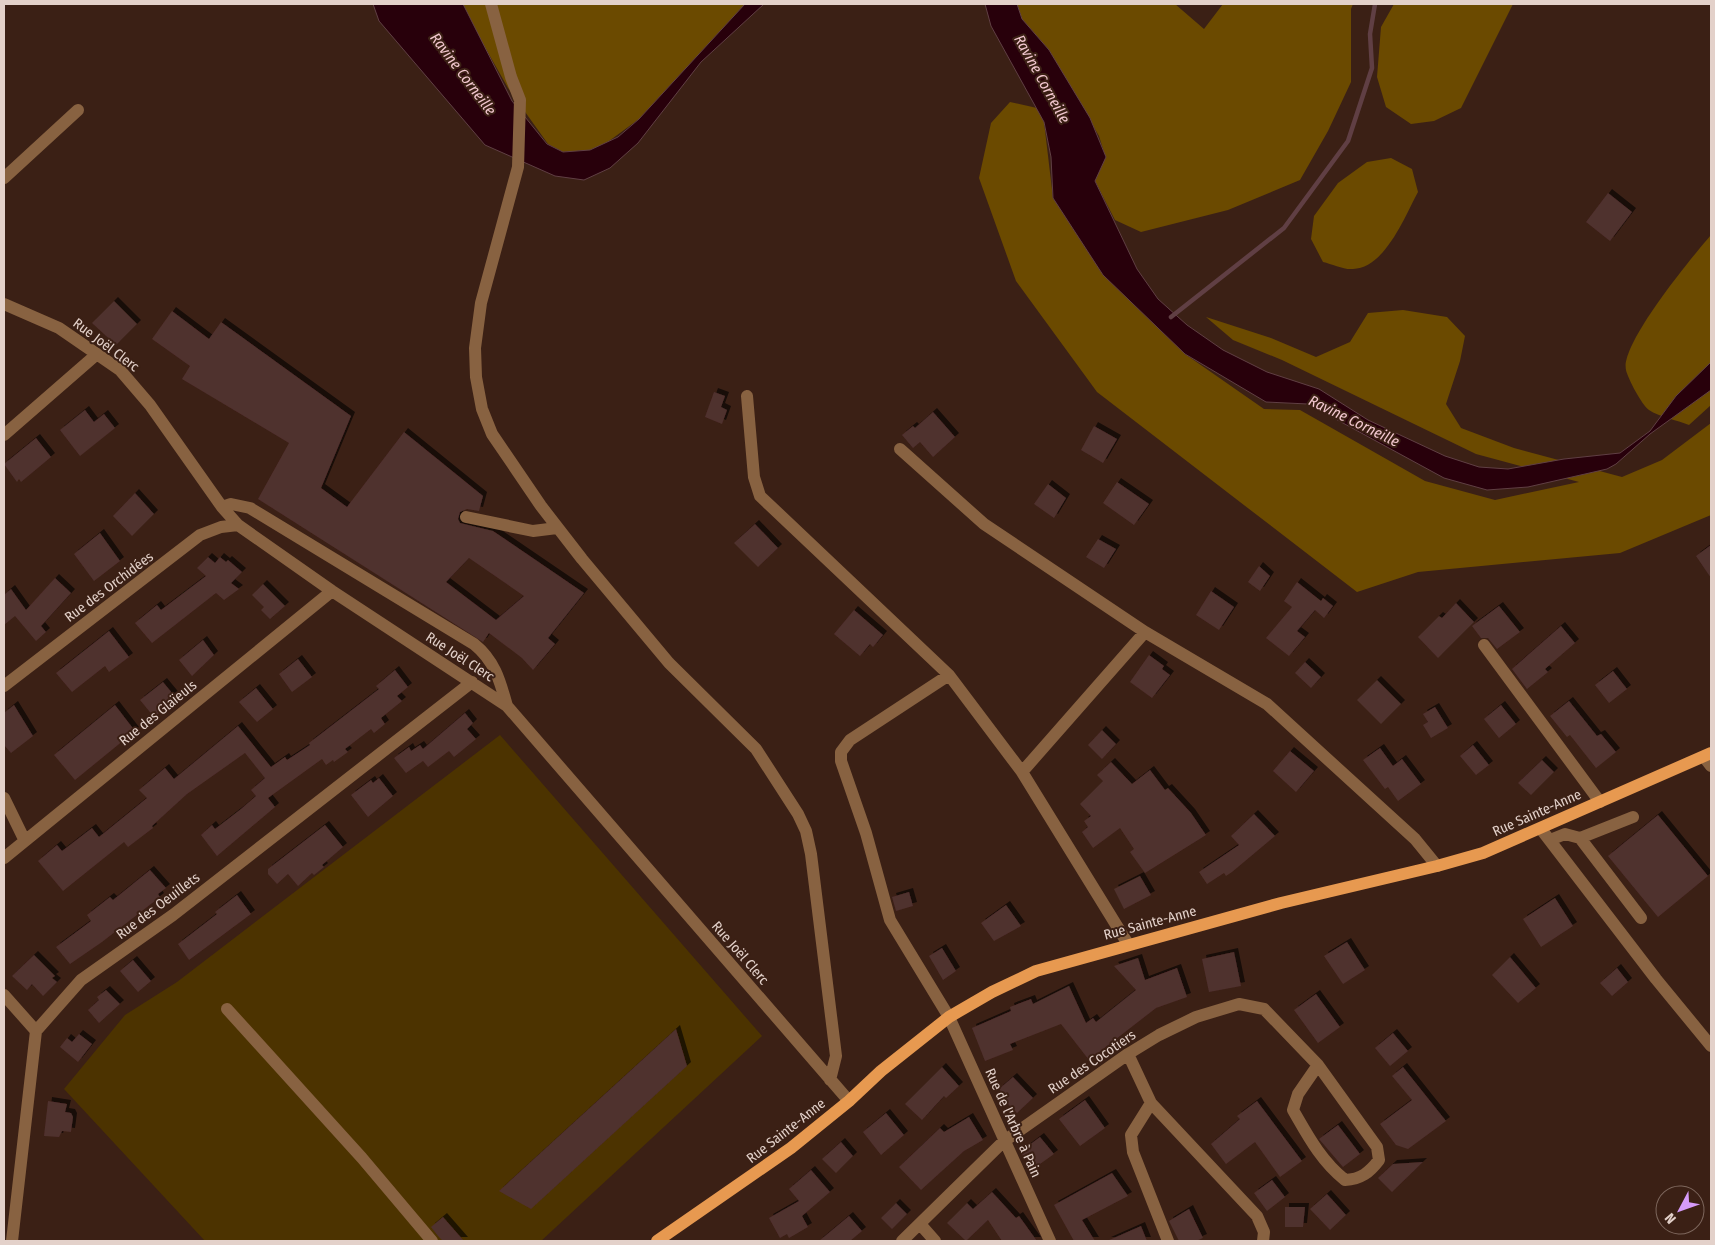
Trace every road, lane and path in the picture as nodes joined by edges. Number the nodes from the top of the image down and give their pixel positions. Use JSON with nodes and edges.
{"nodes":[{"id":1,"x":491,"y":4,"type":"edge"},
{"id":2,"x":78,"y":110,"type":"dead end"},
{"id":3,"x":4,"y":178,"type":"edge"},
{"id":4,"x":4,"y":304,"type":"edge"},
{"id":5,"x":97,"y":354,"type":"junction"},
{"id":6,"x":747,"y":396,"type":"dead end"},
{"id":7,"x":4,"y":435,"type":"edge"},
{"id":8,"x":900,"y":449,"type":"dead end"},
{"id":9,"x":222,"y":507,"type":"junction"},
{"id":10,"x":466,"y":517,"type":"dead end"},
{"id":11,"x":238,"y":525,"type":"junction"},
{"id":12,"x":557,"y":528,"type":"junction"},
{"id":13,"x":332,"y":591,"type":"junction"},
{"id":14,"x":1144,"y":632,"type":"junction"},
{"id":15,"x":1484,"y":644,"type":"dead end"},
{"id":16,"x":949,"y":675,"type":"junction"},
{"id":17,"x":472,"y":682,"type":"junction"},
{"id":18,"x":4,"y":686,"type":"edge"},
{"id":19,"x":507,"y":706,"type":"junction"},
{"id":20,"x":1709,"y":759,"type":"edge"},
{"id":21,"x":1022,"y":772,"type":"junction"},
{"id":22,"x":4,"y":798,"type":"edge"},
{"id":23,"x":1600,"y":802,"type":"junction"},
{"id":24,"x":1633,"y":818,"type":"dead end"},
{"id":25,"x":1541,"y":829,"type":"junction"},
{"id":26,"x":1580,"y":838,"type":"junction"},
{"id":27,"x":1550,"y":840,"type":"junction"},
{"id":28,"x":25,"y":841,"type":"junction"},
{"id":29,"x":4,"y":858,"type":"edge"},
{"id":30,"x":1437,"y":866,"type":"junction"},
{"id":31,"x":1641,"y":918,"type":"dead end"},
{"id":32,"x":1128,"y":944,"type":"junction"},
{"id":33,"x":4,"y":995,"type":"edge"},
{"id":34,"x":227,"y":1009,"type":"dead end"},
{"id":35,"x":950,"y":1017,"type":"junction"},
{"id":36,"x":36,"y":1031,"type":"junction"},
{"id":37,"x":1711,"y":1046,"type":"edge"},
{"id":38,"x":1128,"y":1054,"type":"junction"},
{"id":39,"x":1318,"y":1065,"type":"junction"},
{"id":40,"x":830,"y":1080,"type":"junction"},
{"id":41,"x":849,"y":1101,"type":"junction"},
{"id":42,"x":1151,"y":1103,"type":"junction"},
{"id":43,"x":1003,"y":1142,"type":"junction"},
{"id":44,"x":920,"y":1224,"type":"junction"},
{"id":45,"x":12,"y":1241,"type":"edge"},
{"id":46,"x":432,"y":1241,"type":"edge"},
{"id":47,"x":657,"y":1241,"type":"edge"},
{"id":48,"x":902,"y":1241,"type":"edge"},
{"id":49,"x":935,"y":1241,"type":"edge"},
{"id":50,"x":1050,"y":1241,"type":"edge"},
{"id":51,"x":1168,"y":1241,"type":"edge"},
{"id":52,"x":1263,"y":1241,"type":"edge"}],
"edges":[{"from":1,"to":12,"type":"street"},
{"from":2,"to":3,"type":"street"},
{"from":4,"to":5,"type":"street","name":"Rue Joël Clerc"},
{"from":5,"to":7,"type":"street"},
{"from":5,"to":9,"type":"street","name":"Rue Joël Clerc"},
{"from":6,"to":16,"type":"street"},
{"from":8,"to":14,"type":"street"},
{"from":9,"to":11,"type":"street","name":"Rue Joël Clerc"},
{"from":9,"to":19,"type":"street"},
{"from":10,"to":12,"type":"street"},
{"from":11,"to":13,"type":"street","name":"Rue Joël Clerc"},
{"from":11,"to":18,"type":"street","name":"Rue des Orchidées"},
{"from":12,"to":40,"type":"street"},
{"from":13,"to":17,"type":"street","name":"Rue Joël Clerc"},
{"from":13,"to":28,"type":"street","name":"Rue des Glaïeuls"},
{"from":14,"to":21,"type":"street"},
{"from":14,"to":30,"type":"street"},
{"from":15,"to":23,"type":"street"},
{"from":16,"to":21,"type":"street"},
{"from":16,"to":35,"type":"street","name":"Rue de l'Arbre à Pain"},
{"from":17,"to":19,"type":"street","name":"Rue Joël Clerc"},
{"from":17,"to":36,"type":"street","name":"Rue des Oeuillets"},
{"from":19,"to":40,"type":"street","name":"Rue Joël Clerc"},
{"from":20,"to":23,"type":"main road","name":"Rue Sainte-Anne"},
{"from":21,"to":32,"type":"street"},
{"from":22,"to":28,"type":"street"},
{"from":23,"to":25,"type":"main road","name":"Rue Sainte-Anne"},
{"from":24,"to":26,"type":"street"},
{"from":25,"to":27,"type":"street"},
{"from":25,"to":30,"type":"main road","name":"Rue Sainte-Anne"},
{"from":26,"to":27,"type":"street"},
{"from":26,"to":31,"type":"street"},
{"from":27,"to":37,"type":"street"},
{"from":28,"to":29,"type":"street","name":"Rue des Glaïeuls"},
{"from":30,"to":32,"type":"main road","name":"Rue Sainte-Anne"},
{"from":32,"to":35,"type":"main road","name":"Rue Sainte-Anne"},
{"from":33,"to":36,"type":"street"},
{"from":34,"to":46,"type":"street"},
{"from":35,"to":41,"type":"main road","name":"Rue Sainte-Anne"},
{"from":35,"to":43,"type":"street","name":"Rue de l'Arbre à Pain"},
{"from":36,"to":45,"type":"street"},
{"from":38,"to":39,"type":"street","name":"Rue des Cocotiers"},
{"from":38,"to":42,"type":"street"},
{"from":38,"to":43,"type":"street","name":"Rue des Cocotiers"},
{"from":39,"to":39,"type":"street","name":"Rue des Cocotiers"},
{"from":40,"to":41,"type":"street","name":"Rue Joël Clerc"},
{"from":41,"to":47,"type":"main road","name":"Rue Sainte-Anne"},
{"from":42,"to":51,"type":"street"},
{"from":42,"to":52,"type":"street"},
{"from":43,"to":44,"type":"street","name":"Rue des Cocotiers"},
{"from":43,"to":50,"type":"street","name":"Rue de l'Arbre à Pain"},
{"from":44,"to":48,"type":"street","name":"Rue des Cocotiers"},
{"from":44,"to":49,"type":"street"}]}
